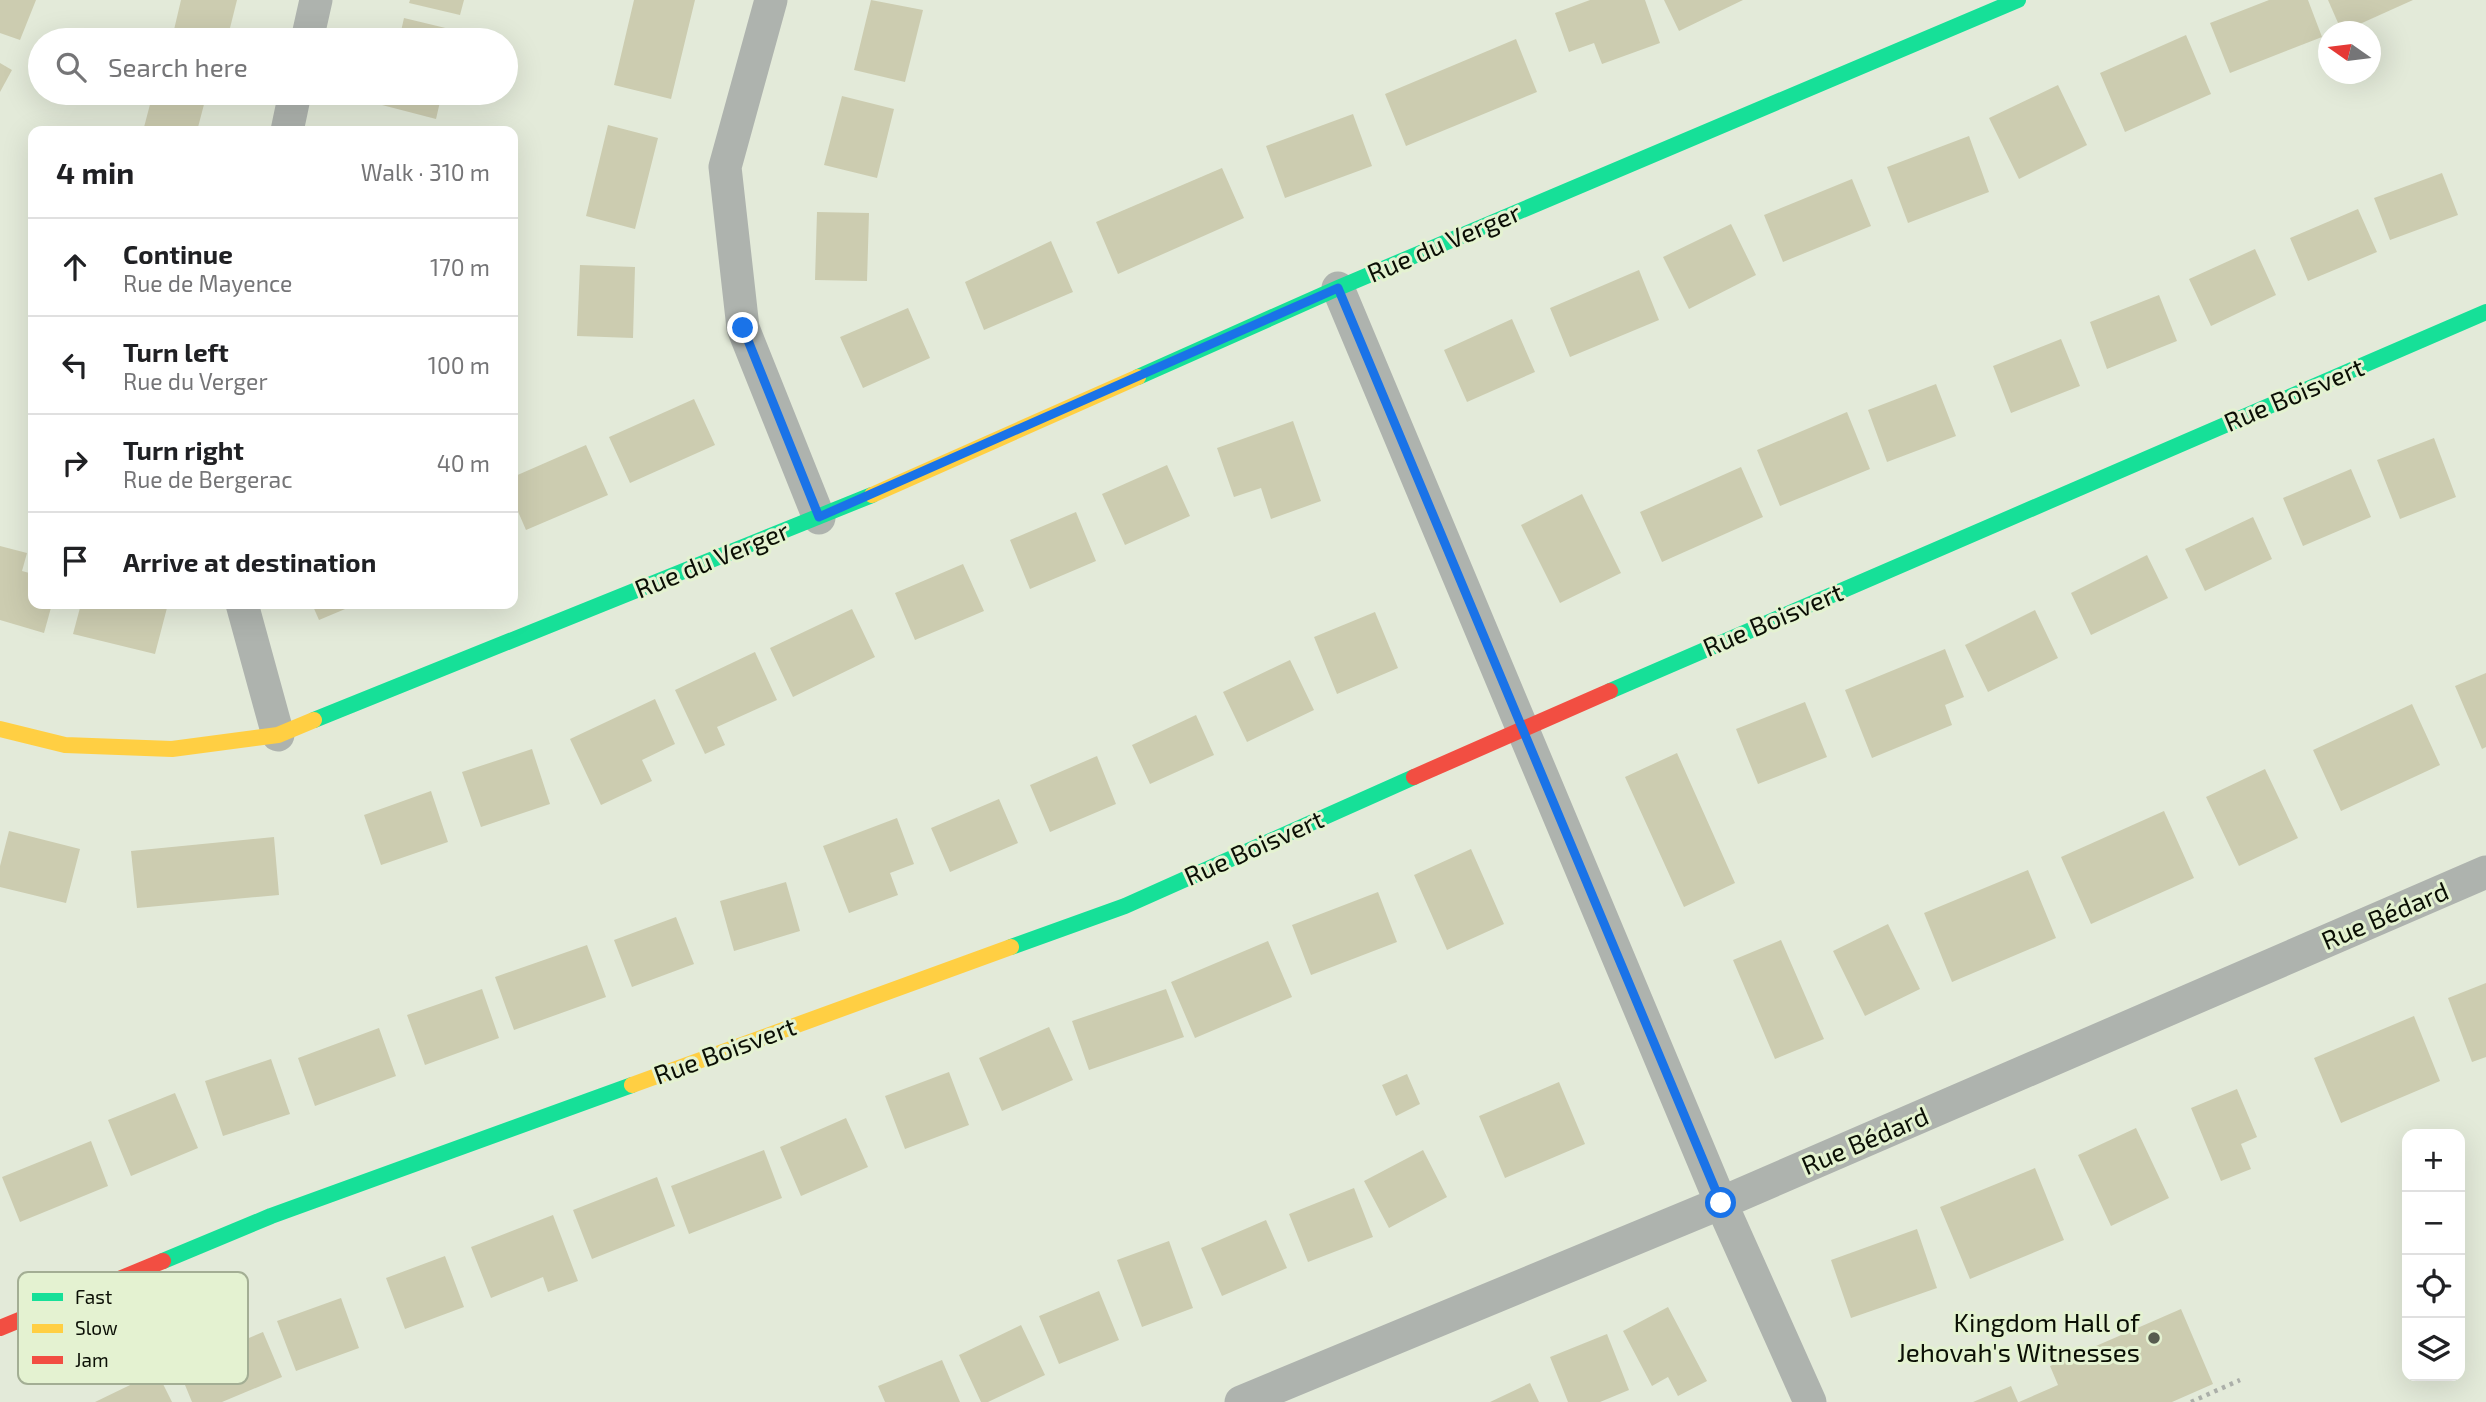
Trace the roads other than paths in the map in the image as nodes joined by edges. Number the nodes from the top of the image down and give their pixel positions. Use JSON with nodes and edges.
{"nodes":[{"id":1,"x":316,"y":0,"type":"edge"},
{"id":2,"x":771,"y":0,"type":"edge"},
{"id":3,"x":2018,"y":0,"type":"edge"},
{"id":4,"x":310,"y":28,"type":"edge"},
{"id":5,"x":292,"y":105,"type":"edge"},
{"id":6,"x":288,"y":126,"type":"edge"},
{"id":7,"x":1338,"y":288,"type":"junction"},
{"id":8,"x":2486,"y":312,"type":"edge"},
{"id":9,"x":819,"y":517,"type":"junction"},
{"id":10,"x":243,"y":609,"type":"edge"},
{"id":11,"x":0,"y":729,"type":"edge"},
{"id":12,"x":1523,"y":729,"type":"junction"},
{"id":13,"x":278,"y":735,"type":"junction"},
{"id":14,"x":2486,"y":872,"type":"edge"},
{"id":15,"x":1721,"y":1203,"type":"junction"},
{"id":16,"x":136,"y":1272,"type":"edge"},
{"id":17,"x":18,"y":1321,"type":"edge"},
{"id":18,"x":0,"y":1328,"type":"edge"},
{"id":19,"x":1241,"y":1402,"type":"edge"},
{"id":20,"x":1810,"y":1402,"type":"edge"}],
"edges":[{"from":1,"to":4,"type":"street"},
{"from":2,"to":9,"type":"street"},
{"from":3,"to":7,"type":"street","name":"Rue du Verger"},
{"from":5,"to":6,"type":"street"},
{"from":7,"to":9,"type":"street","name":"Rue du Verger"},
{"from":7,"to":12,"type":"street"},
{"from":8,"to":12,"type":"street","name":"Rue Boisvert"},
{"from":9,"to":13,"type":"street","name":"Rue du Verger"},
{"from":10,"to":13,"type":"street"},
{"from":11,"to":13,"type":"street","name":"Rue du Verger"},
{"from":12,"to":15,"type":"street"},
{"from":12,"to":16,"type":"street","name":"Rue Boisvert"},
{"from":14,"to":15,"type":"street","name":"Rue Bédard"},
{"from":15,"to":19,"type":"street","name":"Rue Bédard"},
{"from":15,"to":20,"type":"street"},
{"from":17,"to":18,"type":"street","name":"Rue Boisvert"}]}
